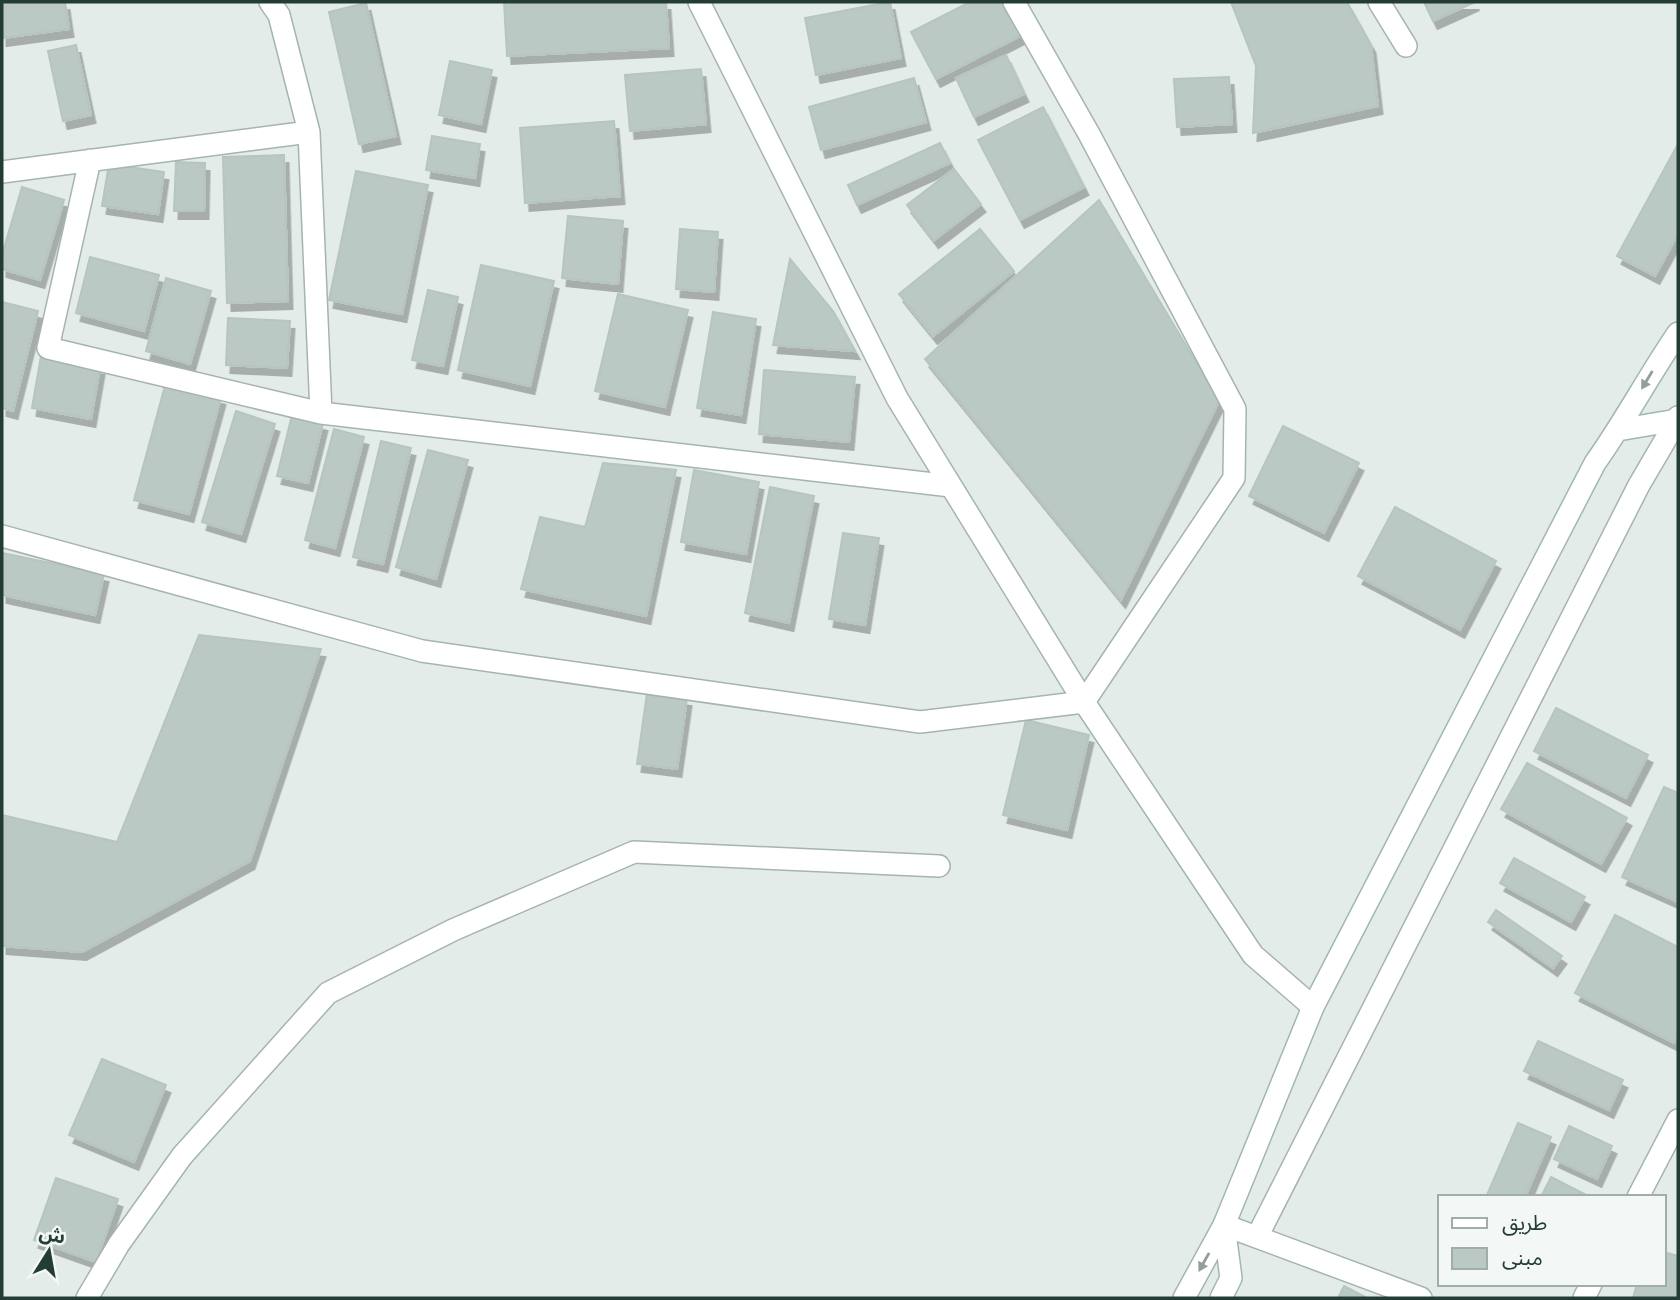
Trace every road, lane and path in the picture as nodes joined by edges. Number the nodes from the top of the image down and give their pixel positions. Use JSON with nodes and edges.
{"nodes":[{"id":1,"x":270,"y":2,"type":"edge"},
{"id":2,"x":699,"y":2,"type":"edge"},
{"id":3,"x":1014,"y":2,"type":"edge"},
{"id":4,"x":1379,"y":2,"type":"edge"},
{"id":5,"x":1406,"y":46,"type":"dead end"},
{"id":6,"x":309,"y":132,"type":"junction"},
{"id":7,"x":90,"y":160,"type":"junction"},
{"id":8,"x":2,"y":172,"type":"edge"},
{"id":9,"x":1678,"y":333,"type":"edge"},
{"id":10,"x":321,"y":413,"type":"junction"},
{"id":11,"x":1678,"y":419,"type":"edge"},
{"id":12,"x":1618,"y":430,"type":"junction"},
{"id":13,"x":951,"y":486,"type":"junction"},
{"id":14,"x":2,"y":536,"type":"edge"},
{"id":15,"x":1084,"y":702,"type":"junction"},
{"id":16,"x":939,"y":866,"type":"dead end"},
{"id":17,"x":1313,"y":1007,"type":"junction"},
{"id":18,"x":1678,"y":1120,"type":"edge"},
{"id":19,"x":1639,"y":1195,"type":"edge"},
{"id":20,"x":1224,"y":1225,"type":"junction"},
{"id":21,"x":1257,"y":1237,"type":"junction"},
{"id":22,"x":87,"y":1298,"type":"edge"},
{"id":23,"x":1184,"y":1298,"type":"edge"},
{"id":24,"x":1221,"y":1298,"type":"edge"},
{"id":25,"x":1421,"y":1298,"type":"edge"}],
"edges":[{"from":1,"to":6,"type":"street"},
{"from":2,"to":13,"type":"street"},
{"from":3,"to":15,"type":"street"},
{"from":4,"to":5,"type":"street"},
{"from":6,"to":7,"type":"street"},
{"from":6,"to":10,"type":"street"},
{"from":7,"to":8,"type":"street"},
{"from":7,"to":10,"type":"street"},
{"from":9,"to":12,"type":"street","one_way":true},
{"from":10,"to":13,"type":"street"},
{"from":11,"to":12,"type":"street"},
{"from":11,"to":21,"type":"street"},
{"from":12,"to":17,"type":"street"},
{"from":13,"to":15,"type":"street"},
{"from":14,"to":15,"type":"street"},
{"from":15,"to":17,"type":"street"},
{"from":16,"to":22,"type":"street"},
{"from":17,"to":20,"type":"street"},
{"from":18,"to":19,"type":"street"},
{"from":20,"to":21,"type":"street"},
{"from":20,"to":23,"type":"street","one_way":true},
{"from":20,"to":24,"type":"street"},
{"from":21,"to":25,"type":"street"}]}
